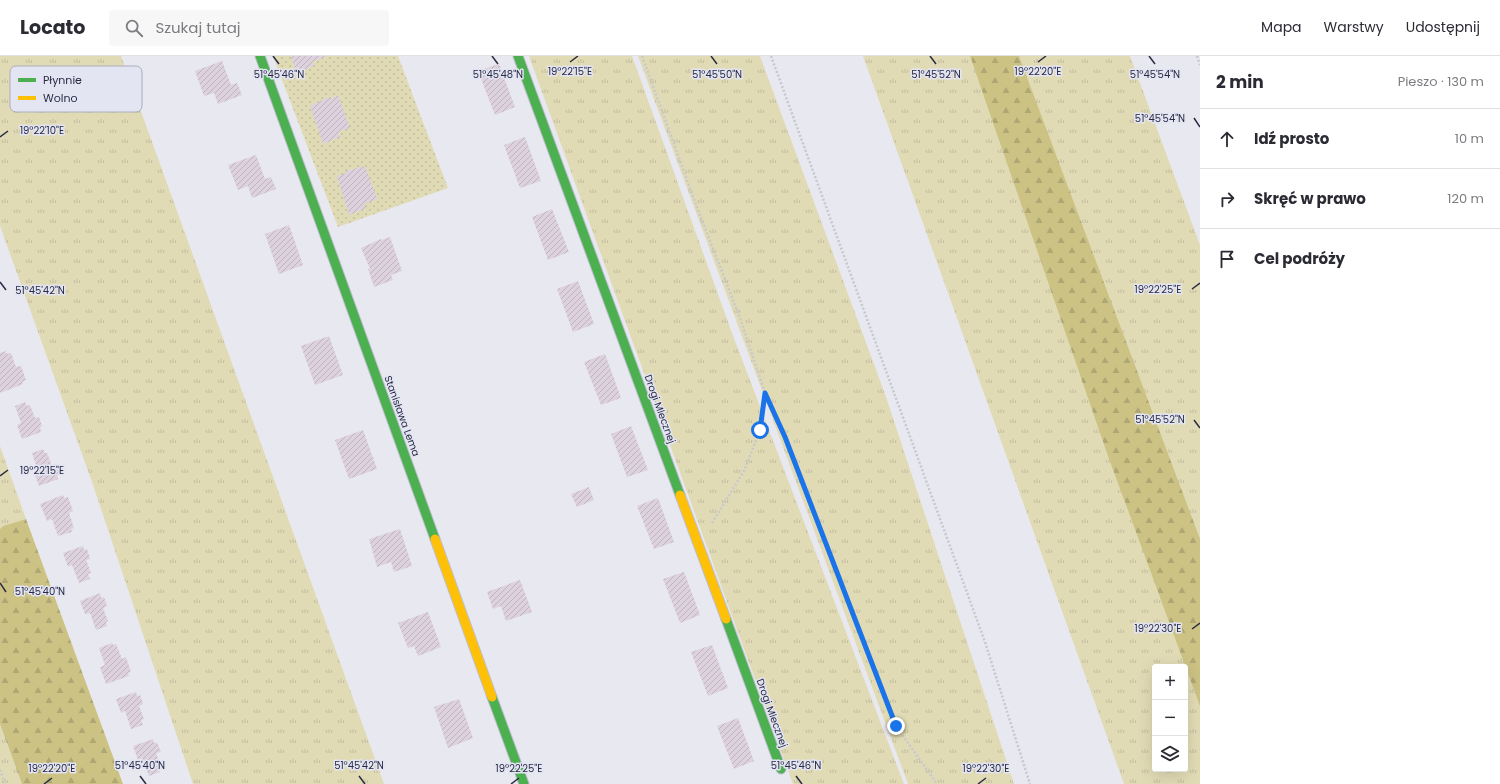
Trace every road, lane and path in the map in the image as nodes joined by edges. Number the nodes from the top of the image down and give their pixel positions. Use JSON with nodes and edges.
{"nodes":[{"id":1,"x":260,"y":56,"type":"edge"},
{"id":2,"x":518,"y":56,"type":"edge"},
{"id":3,"x":642,"y":56,"type":"edge"},
{"id":4,"x":771,"y":56,"type":"edge"},
{"id":5,"x":1197,"y":56,"type":"edge"},
{"id":6,"x":1200,"y":65,"type":"edge"},
{"id":7,"x":765,"y":393,"type":"junction"},
{"id":8,"x":698,"y":545,"type":"junction"},
{"id":9,"x":781,"y":769,"type":"dead end"},
{"id":10,"x":0,"y":770,"type":"edge"},
{"id":11,"x":5,"y":784,"type":"edge"},
{"id":12,"x":524,"y":784,"type":"edge"},
{"id":13,"x":939,"y":784,"type":"edge"},
{"id":14,"x":1030,"y":784,"type":"edge"}],
"edges":[{"from":1,"to":12,"type":"street","name":"Stanisława Lema"},
{"from":2,"to":8,"type":"street","name":"Drogi Mlecznej"},
{"from":3,"to":7,"type":"path"},
{"from":4,"to":14,"type":"path"},
{"from":5,"to":6,"type":"path"},
{"from":7,"to":8,"type":"path"},
{"from":7,"to":13,"type":"path"},
{"from":8,"to":9,"type":"street","name":"Drogi Mlecznej"},
{"from":10,"to":11,"type":"path"}]}
